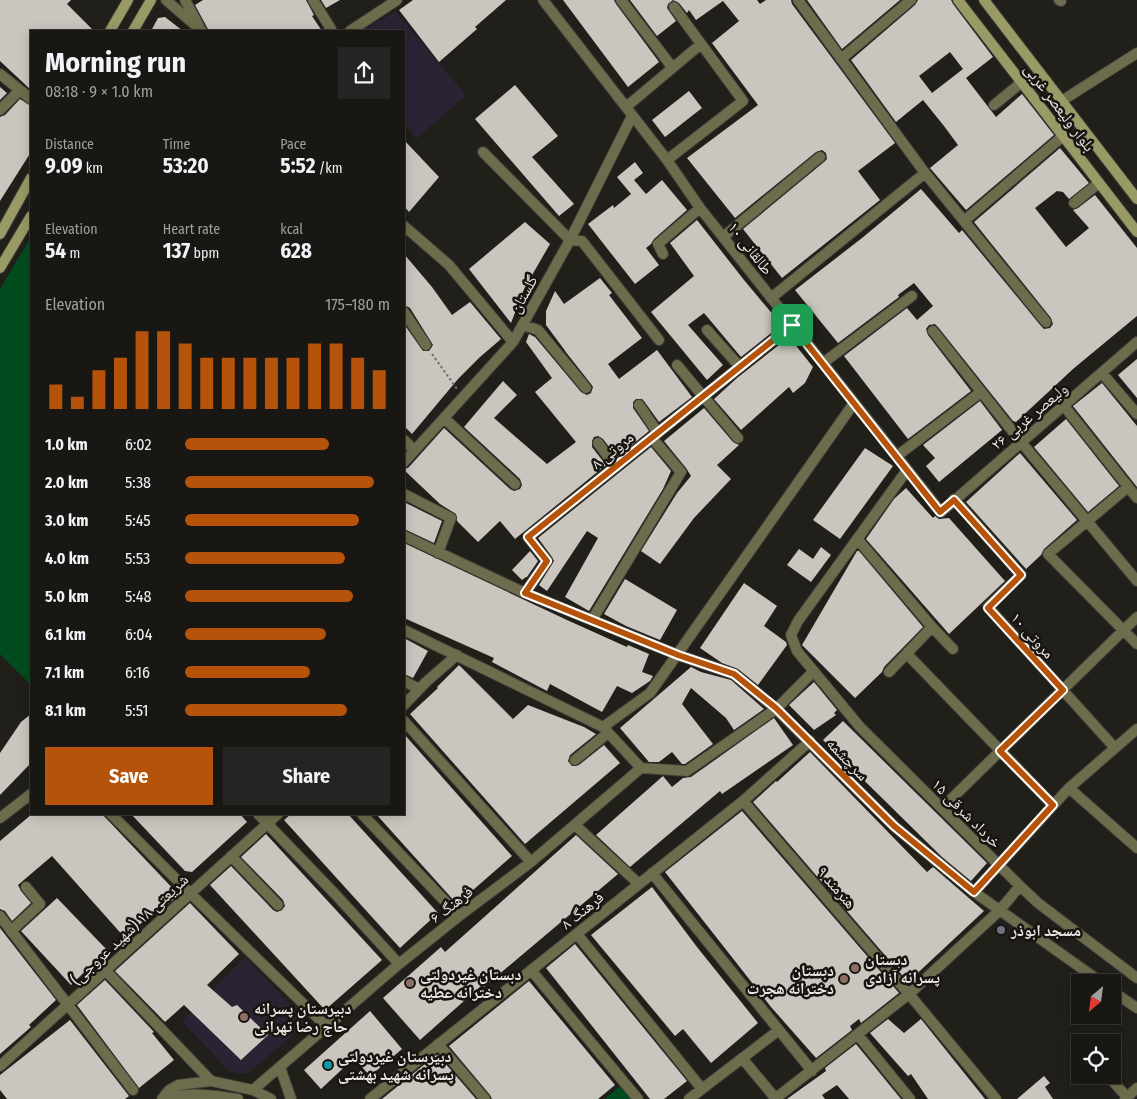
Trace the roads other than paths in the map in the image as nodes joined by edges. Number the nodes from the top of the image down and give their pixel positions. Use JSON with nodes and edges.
{"nodes":[{"id":1,"x":128,"y":0,"type":"edge"},
{"id":2,"x":151,"y":0,"type":"edge"},
{"id":3,"x":166,"y":0,"type":"edge"},
{"id":4,"x":185,"y":0,"type":"edge"},
{"id":5,"x":313,"y":0,"type":"edge"},
{"id":6,"x":398,"y":0,"type":"edge"},
{"id":7,"x":543,"y":0,"type":"edge"},
{"id":8,"x":620,"y":0,"type":"edge"},
{"id":9,"x":798,"y":0,"type":"edge"},
{"id":10,"x":911,"y":0,"type":"edge"},
{"id":11,"x":958,"y":0,"type":"edge"},
{"id":12,"x":984,"y":0,"type":"edge"},
{"id":13,"x":674,"y":7,"type":"dead end"},
{"id":14,"x":331,"y":29,"type":"dead end"},
{"id":15,"x":111,"y":30,"type":"edge"},
{"id":16,"x":134,"y":30,"type":"edge"},
{"id":17,"x":201,"y":30,"type":"edge"},
{"id":18,"x":201,"y":30,"type":"edge"},
{"id":19,"x":352,"y":30,"type":"edge"},
{"id":20,"x":701,"y":44,"type":"junction"},
{"id":21,"x":1137,"y":52,"type":"edge"},
{"id":22,"x":841,"y":59,"type":"junction"},
{"id":23,"x":672,"y":67,"type":"junction"},
{"id":24,"x":0,"y":74,"type":"edge"},
{"id":25,"x":1022,"y":82,"type":"junction"},
{"id":26,"x":20,"y":90,"type":"junction"},
{"id":27,"x":30,"y":98,"type":"edge"},
{"id":28,"x":1063,"y":100,"type":"junction"},
{"id":29,"x":994,"y":106,"type":"dead end"},
{"id":30,"x":626,"y":107,"type":"junction"},
{"id":31,"x":0,"y":110,"type":"edge"},
{"id":32,"x":632,"y":116,"type":"junction"},
{"id":33,"x":1063,"y":136,"type":"junction"},
{"id":34,"x":483,"y":152,"type":"dead end"},
{"id":35,"x":820,"y":158,"type":"dead end"},
{"id":36,"x":667,"y":160,"type":"junction"},
{"id":37,"x":926,"y":173,"type":"junction"},
{"id":38,"x":30,"y":180,"type":"edge"},
{"id":39,"x":1099,"y":183,"type":"junction"},
{"id":40,"x":1137,"y":199,"type":"edge"},
{"id":41,"x":1074,"y":203,"type":"dead end"},
{"id":42,"x":700,"y":208,"type":"junction"},
{"id":43,"x":30,"y":218,"type":"edge"},
{"id":44,"x":964,"y":221,"type":"junction"},
{"id":45,"x":405,"y":227,"type":"edge"},
{"id":46,"x":1137,"y":232,"type":"edge"},
{"id":47,"x":0,"y":234,"type":"edge"},
{"id":48,"x":723,"y":237,"type":"junction"},
{"id":49,"x":570,"y":240,"type":"junction"},
{"id":50,"x":664,"y":254,"type":"dead end"},
{"id":51,"x":0,"y":268,"type":"edge"},
{"id":52,"x":912,"y":296,"type":"dead end"},
{"id":53,"x":771,"y":298,"type":"junction"},
{"id":54,"x":405,"y":314,"type":"edge"},
{"id":55,"x":1046,"y":322,"type":"dead end"},
{"id":56,"x":523,"y":325,"type":"junction"},
{"id":57,"x":792,"y":325,"type":"junction"},
{"id":58,"x":707,"y":330,"type":"dead end"},
{"id":59,"x":932,"y":331,"type":"dead end"},
{"id":60,"x":659,"y":340,"type":"dead end"},
{"id":61,"x":513,"y":342,"type":"junction"},
{"id":62,"x":1137,"y":342,"type":"edge"},
{"id":63,"x":426,"y":345,"type":"road end"},
{"id":64,"x":823,"y":363,"type":"junction"},
{"id":65,"x":677,"y":365,"type":"dead end"},
{"id":66,"x":740,"y":367,"type":"junction"},
{"id":67,"x":1102,"y":373,"type":"junction"},
{"id":68,"x":586,"y":388,"type":"dead end"},
{"id":69,"x":981,"y":392,"type":"junction"},
{"id":70,"x":704,"y":396,"type":"junction"},
{"id":71,"x":854,"y":403,"type":"junction"},
{"id":72,"x":639,"y":405,"type":"dead end"},
{"id":73,"x":1064,"y":406,"type":"junction"},
{"id":74,"x":1137,"y":414,"type":"edge"},
{"id":75,"x":444,"y":418,"type":"junction"},
{"id":76,"x":655,"y":436,"type":"junction"},
{"id":77,"x":738,"y":438,"type":"dead end"},
{"id":78,"x":405,"y":441,"type":"edge"},
{"id":79,"x":1021,"y":442,"type":"junction"},
{"id":80,"x":598,"y":443,"type":"dead end"},
{"id":81,"x":414,"y":450,"type":"junction"},
{"id":82,"x":897,"y":456,"type":"junction"},
{"id":83,"x":405,"y":461,"type":"edge"},
{"id":84,"x":616,"y":467,"type":"junction"},
{"id":85,"x":907,"y":470,"type":"junction"},
{"id":86,"x":515,"y":484,"type":"dead end"},
{"id":87,"x":1128,"y":487,"type":"junction"},
{"id":88,"x":405,"y":495,"type":"edge"},
{"id":89,"x":1137,"y":498,"type":"edge"},
{"id":90,"x":954,"y":500,"type":"junction"},
{"id":91,"x":940,"y":512,"type":"joint"},
{"id":92,"x":1087,"y":522,"type":"junction"},
{"id":93,"x":405,"y":536,"type":"edge"},
{"id":94,"x":858,"y":540,"type":"junction"},
{"id":95,"x":438,"y":553,"type":"junction"},
{"id":96,"x":1137,"y":581,"type":"edge"},
{"id":97,"x":525,"y":593,"type":"junction"},
{"id":98,"x":1137,"y":617,"type":"edge"},
{"id":99,"x":592,"y":620,"type":"junction"},
{"id":100,"x":932,"y":627,"type":"junction"},
{"id":101,"x":405,"y":630,"type":"edge"},
{"id":102,"x":1123,"y":630,"type":"junction"},
{"id":103,"x":1137,"y":644,"type":"edge"},
{"id":104,"x":953,"y":649,"type":"dead end"},
{"id":105,"x":908,"y":654,"type":"junction"},
{"id":106,"x":457,"y":655,"type":"junction"},
{"id":107,"x":678,"y":655,"type":"junction"},
{"id":108,"x":814,"y":671,"type":"junction"},
{"id":109,"x":889,"y":672,"type":"dead end"},
{"id":110,"x":405,"y":682,"type":"edge"},
{"id":111,"x":419,"y":689,"type":"junction"},
{"id":112,"x":1063,"y":690,"type":"junction"},
{"id":113,"x":405,"y":703,"type":"edge"},
{"id":114,"x":776,"y":708,"type":"junction"},
{"id":115,"x":405,"y":722,"type":"edge"},
{"id":116,"x":1137,"y":728,"type":"edge"},
{"id":117,"x":606,"y":730,"type":"junction"},
{"id":118,"x":810,"y":741,"type":"junction"},
{"id":119,"x":1114,"y":747,"type":"junction"},
{"id":120,"x":1000,"y":751,"type":"junction"},
{"id":121,"x":575,"y":760,"type":"dead end"},
{"id":122,"x":641,"y":768,"type":"junction"},
{"id":123,"x":1069,"y":788,"type":"junction"},
{"id":124,"x":30,"y":795,"type":"edge"},
{"id":125,"x":743,"y":801,"type":"junction"},
{"id":126,"x":1053,"y":805,"type":"junction"},
{"id":127,"x":942,"y":808,"type":"junction"},
{"id":128,"x":113,"y":815,"type":"edge"},
{"id":129,"x":259,"y":815,"type":"edge"},
{"id":130,"x":277,"y":815,"type":"edge"},
{"id":131,"x":363,"y":815,"type":"edge"},
{"id":132,"x":0,"y":818,"type":"edge"},
{"id":133,"x":267,"y":824,"type":"junction"},
{"id":134,"x":575,"y":825,"type":"junction"},
{"id":135,"x":1137,"y":848,"type":"edge"},
{"id":136,"x":231,"y":856,"type":"junction"},
{"id":137,"x":531,"y":862,"type":"junction"},
{"id":138,"x":999,"y":866,"type":"junction"},
{"id":139,"x":652,"y":873,"type":"junction"},
{"id":140,"x":639,"y":884,"type":"junction"},
{"id":141,"x":1020,"y":886,"type":"junction"},
{"id":142,"x":26,"y":887,"type":"dead end"},
{"id":143,"x":974,"y":892,"type":"junction"},
{"id":144,"x":190,"y":893,"type":"junction"},
{"id":145,"x":278,"y":906,"type":"dead end"},
{"id":146,"x":999,"y":911,"type":"junction"},
{"id":147,"x":0,"y":916,"type":"edge"},
{"id":148,"x":459,"y":916,"type":"junction"},
{"id":149,"x":11,"y":931,"type":"junction"},
{"id":150,"x":577,"y":934,"type":"junction"},
{"id":151,"x":399,"y":964,"type":"junction"},
{"id":152,"x":105,"y":970,"type":"junction"},
{"id":153,"x":531,"y":970,"type":"junction"},
{"id":154,"x":1090,"y":974,"type":"edge"},
{"id":155,"x":1137,"y":978,"type":"edge"},
{"id":156,"x":909,"y":994,"type":"junction"},
{"id":157,"x":1121,"y":997,"type":"edge"},
{"id":158,"x":69,"y":1005,"type":"junction"},
{"id":159,"x":1137,"y":1008,"type":"edge"},
{"id":160,"x":326,"y":1026,"type":"junction"},
{"id":161,"x":778,"y":1030,"type":"junction"},
{"id":162,"x":858,"y":1035,"type":"junction"},
{"id":163,"x":438,"y":1044,"type":"junction"},
{"id":164,"x":742,"y":1058,"type":"junction"},
{"id":165,"x":0,"y":1066,"type":"edge"},
{"id":166,"x":280,"y":1067,"type":"junction"},
{"id":167,"x":812,"y":1071,"type":"junction"},
{"id":168,"x":211,"y":1081,"type":"junction"},
{"id":169,"x":1114,"y":1084,"type":"edge"},
{"id":170,"x":1137,"y":1088,"type":"edge"},
{"id":171,"x":702,"y":1089,"type":"junction"},
{"id":172,"x":133,"y":1090,"type":"dead end"},
{"id":173,"x":253,"y":1090,"type":"junction"},
{"id":174,"x":163,"y":1098,"type":"edge"},
{"id":175,"x":1126,"y":1098,"type":"edge"},
{"id":176,"x":238,"y":1099,"type":"edge"},
{"id":177,"x":271,"y":1099,"type":"edge"},
{"id":178,"x":291,"y":1099,"type":"edge"},
{"id":179,"x":370,"y":1099,"type":"edge"},
{"id":180,"x":484,"y":1099,"type":"edge"},
{"id":181,"x":638,"y":1099,"type":"edge"},
{"id":182,"x":690,"y":1099,"type":"edge"},
{"id":183,"x":776,"y":1099,"type":"edge"},
{"id":184,"x":910,"y":1099,"type":"edge"},
{"id":185,"x":996,"y":1099,"type":"edge"}],
"edges":[{"from":1,"to":15,"type":"street"},
{"from":2,"to":16,"type":"street"},
{"from":3,"to":17,"type":"street"},
{"from":4,"to":18,"type":"street"},
{"from":5,"to":14,"type":"street"},
{"from":6,"to":19,"type":"street"},
{"from":7,"to":30,"type":"street","name":"طالقانی ۱۰"},
{"from":8,"to":23,"type":"street"},
{"from":9,"to":22,"type":"street"},
{"from":10,"to":22,"type":"street"},
{"from":11,"to":25,"type":"street","name":"بلوار ولیعصر غربی"},
{"from":12,"to":28,"type":"street","name":"بلوار ولیعصر غربی"},
{"from":13,"to":20,"type":"street"},
{"from":20,"to":23,"type":"street"},
{"from":20,"to":36,"type":"street"},
{"from":21,"to":28,"type":"street"},
{"from":22,"to":37,"type":"street"},
{"from":23,"to":30,"type":"street"},
{"from":24,"to":26,"type":"street"},
{"from":25,"to":29,"type":"street"},
{"from":25,"to":33,"type":"street","name":"بلوار ولیعصر غربی"},
{"from":26,"to":27,"type":"street"},
{"from":26,"to":31,"type":"street"},
{"from":28,"to":40,"type":"street","name":"بلوار ولیعصر غربی"},
{"from":30,"to":32,"type":"street","name":"طالقانی ۱۰"},
{"from":32,"to":36,"type":"street","name":"طالقانی ۱۰"},
{"from":32,"to":49,"type":"street","name":"گلستان"},
{"from":33,"to":39,"type":"street","name":"بلوار ولیعصر غربی"},
{"from":33,"to":44,"type":"street"},
{"from":34,"to":49,"type":"street"},
{"from":35,"to":48,"type":"street"},
{"from":36,"to":42,"type":"street","name":"طالقانی ۱۰"},
{"from":37,"to":44,"type":"street"},
{"from":37,"to":53,"type":"street"},
{"from":38,"to":47,"type":"street"},
{"from":39,"to":41,"type":"street"},
{"from":39,"to":46,"type":"street","name":"بلوار ولیعصر غربی"},
{"from":42,"to":48,"type":"street","name":"طالقانی ۱۰"},
{"from":42,"to":50,"type":"street"},
{"from":43,"to":51,"type":"street"},
{"from":44,"to":55,"type":"street"},
{"from":45,"to":61,"type":"street"},
{"from":48,"to":53,"type":"street","name":"طالقانی ۱۰"},
{"from":49,"to":56,"type":"street","name":"گلستان"},
{"from":49,"to":60,"type":"street"},
{"from":52,"to":64,"type":"street"},
{"from":53,"to":57,"type":"street","name":"طالقانی ۱۰"},
{"from":54,"to":63,"type":"street"},
{"from":56,"to":61,"type":"street","name":"گلستان"},
{"from":56,"to":68,"type":"street"},
{"from":57,"to":64,"type":"street","name":"طالقانی ۱۰"},
{"from":57,"to":66,"type":"street","name":"مروتی ۸"},
{"from":58,"to":66,"type":"street"},
{"from":59,"to":69,"type":"street"},
{"from":61,"to":75,"type":"street","name":"گلستان"},
{"from":62,"to":67,"type":"street","name":"ولیعصر غربی ۲۶"},
{"from":64,"to":71,"type":"street","name":"طالقانی ۱۰"},
{"from":65,"to":70,"type":"street"},
{"from":66,"to":70,"type":"street","name":"مروتی ۸"},
{"from":67,"to":73,"type":"street","name":"ولیعصر غربی ۲۶"},
{"from":67,"to":74,"type":"street"},
{"from":69,"to":79,"type":"street"},
{"from":69,"to":82,"type":"street"},
{"from":70,"to":76,"type":"street","name":"مروتی ۸"},
{"from":70,"to":77,"type":"street"},
{"from":71,"to":82,"type":"street","name":"طالقانی ۱۰"},
{"from":71,"to":107,"type":"street"},
{"from":72,"to":76,"type":"street"},
{"from":73,"to":79,"type":"street","name":"ولیعصر غربی ۲۶"},
{"from":73,"to":87,"type":"street"},
{"from":75,"to":81,"type":"street","name":"گلستان"},
{"from":75,"to":86,"type":"street"},
{"from":76,"to":84,"type":"street","name":"مروتی ۸"},
{"from":76,"to":99,"type":"street"},
{"from":78,"to":81,"type":"street"},
{"from":79,"to":90,"type":"street","name":"ولیعصر غربی ۲۶"},
{"from":79,"to":92,"type":"street"},
{"from":80,"to":84,"type":"street"},
{"from":81,"to":83,"type":"street","name":"گلستان"},
{"from":82,"to":85,"type":"street","name":"طالقانی ۱۰"},
{"from":84,"to":97,"type":"street","name":"مروتی ۸"},
{"from":85,"to":91,"type":"street","name":"طالقانی ۱۰"},
{"from":85,"to":94,"type":"street"},
{"from":87,"to":89,"type":"street"},
{"from":87,"to":92,"type":"street"},
{"from":88,"to":95,"type":"street"},
{"from":90,"to":91,"type":"street","name":"ولیعصر غربی ۲۶"},
{"from":90,"to":112,"type":"street","name":"مروتی ۱۰"},
{"from":92,"to":96,"type":"street"},
{"from":92,"to":102,"type":"street"},
{"from":93,"to":95,"type":"street","name":"سرچشمه"},
{"from":94,"to":100,"type":"street"},
{"from":94,"to":108,"type":"street"},
{"from":95,"to":97,"type":"street","name":"سرچشمه"},
{"from":97,"to":99,"type":"street","name":"سرچشمه"},
{"from":98,"to":102,"type":"street"},
{"from":99,"to":107,"type":"street","name":"سرچشمه"},
{"from":100,"to":104,"type":"street"},
{"from":100,"to":105,"type":"street"},
{"from":101,"to":106,"type":"street"},
{"from":102,"to":103,"type":"street"},
{"from":102,"to":112,"type":"street"},
{"from":105,"to":109,"type":"street"},
{"from":105,"to":120,"type":"street"},
{"from":106,"to":111,"type":"street"},
{"from":106,"to":117,"type":"street"},
{"from":107,"to":114,"type":"street","name":"سرچشمه"},
{"from":107,"to":117,"type":"street"},
{"from":108,"to":114,"type":"street"},
{"from":108,"to":127,"type":"street","name":"۱۵ خرداد شرقی"},
{"from":110,"to":111,"type":"street"},
{"from":111,"to":113,"type":"street"},
{"from":112,"to":119,"type":"street","name":"مروتی ۱۰"},
{"from":112,"to":120,"type":"street"},
{"from":114,"to":118,"type":"street","name":"سرچشمه"},
{"from":114,"to":122,"type":"street"},
{"from":115,"to":137,"type":"street"},
{"from":116,"to":119,"type":"street"},
{"from":117,"to":121,"type":"street"},
{"from":117,"to":122,"type":"street"},
{"from":118,"to":125,"type":"street","name":"فرهنگ ۸"},
{"from":118,"to":143,"type":"street","name":"سرچشمه"},
{"from":119,"to":123,"type":"street"},
{"from":120,"to":126,"type":"street"},
{"from":120,"to":127,"type":"street"},
{"from":122,"to":134,"type":"street","name":"فرهنگ ۶"},
{"from":123,"to":126,"type":"street"},
{"from":123,"to":135,"type":"street"},
{"from":124,"to":132,"type":"street"},
{"from":125,"to":139,"type":"street","name":"فرهنگ ۸"},
{"from":125,"to":156,"type":"street","name":"هنرمند ۹"},
{"from":126,"to":138,"type":"street"},
{"from":127,"to":138,"type":"street","name":"۱۵ خرداد شرقی"},
{"from":128,"to":144,"type":"street"},
{"from":129,"to":133,"type":"street"},
{"from":130,"to":133,"type":"street","name":"شریعتی ۱۸ (شهید عروجی)"},
{"from":131,"to":148,"type":"street"},
{"from":133,"to":136,"type":"street","name":"شریعتی ۱۸ (شهید عروجی)"},
{"from":133,"to":151,"type":"street"},
{"from":134,"to":137,"type":"street","name":"فرهنگ ۶"},
{"from":134,"to":140,"type":"street"},
{"from":136,"to":144,"type":"street","name":"شریعتی ۱۸ (شهید عروجی)"},
{"from":136,"to":145,"type":"street"},
{"from":137,"to":148,"type":"street","name":"فرهنگ ۶"},
{"from":138,"to":141,"type":"street","name":"۱۵ خرداد شرقی"},
{"from":138,"to":143,"type":"street"},
{"from":139,"to":140,"type":"street","name":"فرهنگ ۸"},
{"from":139,"to":161,"type":"street"},
{"from":140,"to":150,"type":"street","name":"فرهنگ ۸"},
{"from":141,"to":146,"type":"street"},
{"from":141,"to":155,"type":"street","name":"۱۵ خرداد شرقی"},
{"from":142,"to":149,"type":"street"},
{"from":143,"to":146,"type":"street","name":"سرچشمه"},
{"from":144,"to":152,"type":"street","name":"شریعتی ۱۸ (شهید عروجی)"},
{"from":144,"to":160,"type":"street"},
{"from":146,"to":154,"type":"street"},
{"from":146,"to":156,"type":"street"},
{"from":147,"to":149,"type":"street"},
{"from":148,"to":151,"type":"street","name":"فرهنگ ۶"},
{"from":149,"to":158,"type":"street"},
{"from":150,"to":153,"type":"street","name":"فرهنگ ۸"},
{"from":150,"to":171,"type":"street"},
{"from":151,"to":160,"type":"street","name":"فرهنگ ۶"},
{"from":152,"to":158,"type":"street","name":"شریعتی ۱۸ (شهید عروجی)"},
{"from":152,"to":168,"type":"street"},
{"from":153,"to":163,"type":"street","name":"فرهنگ ۸"},
{"from":153,"to":181,"type":"street"},
{"from":156,"to":162,"type":"street"},
{"from":156,"to":185,"type":"street","name":"هنرمند ۹"},
{"from":157,"to":159,"type":"street"},
{"from":158,"to":165,"type":"street","name":"شریعتی ۱۸ (شهید عروجی)"},
{"from":158,"to":172,"type":"street"},
{"from":160,"to":166,"type":"street","name":"فرهنگ ۶"},
{"from":161,"to":164,"type":"street"},
{"from":161,"to":167,"type":"street"},
{"from":162,"to":167,"type":"street"},
{"from":162,"to":184,"type":"street"},
{"from":163,"to":179,"type":"street","name":"فرهنگ ۸"},
{"from":163,"to":180,"type":"street"},
{"from":164,"to":171,"type":"street"},
{"from":164,"to":183,"type":"street"},
{"from":166,"to":173,"type":"street","name":"فرهنگ ۶"},
{"from":166,"to":178,"type":"street"},
{"from":167,"to":183,"type":"street"},
{"from":168,"to":173,"type":"street"},
{"from":168,"to":174,"type":"street"},
{"from":169,"to":175,"type":"street"},
{"from":170,"to":175,"type":"street"},
{"from":171,"to":182,"type":"street"},
{"from":173,"to":177,"type":"street"},
{"from":174,"to":176,"type":"street"}]}
